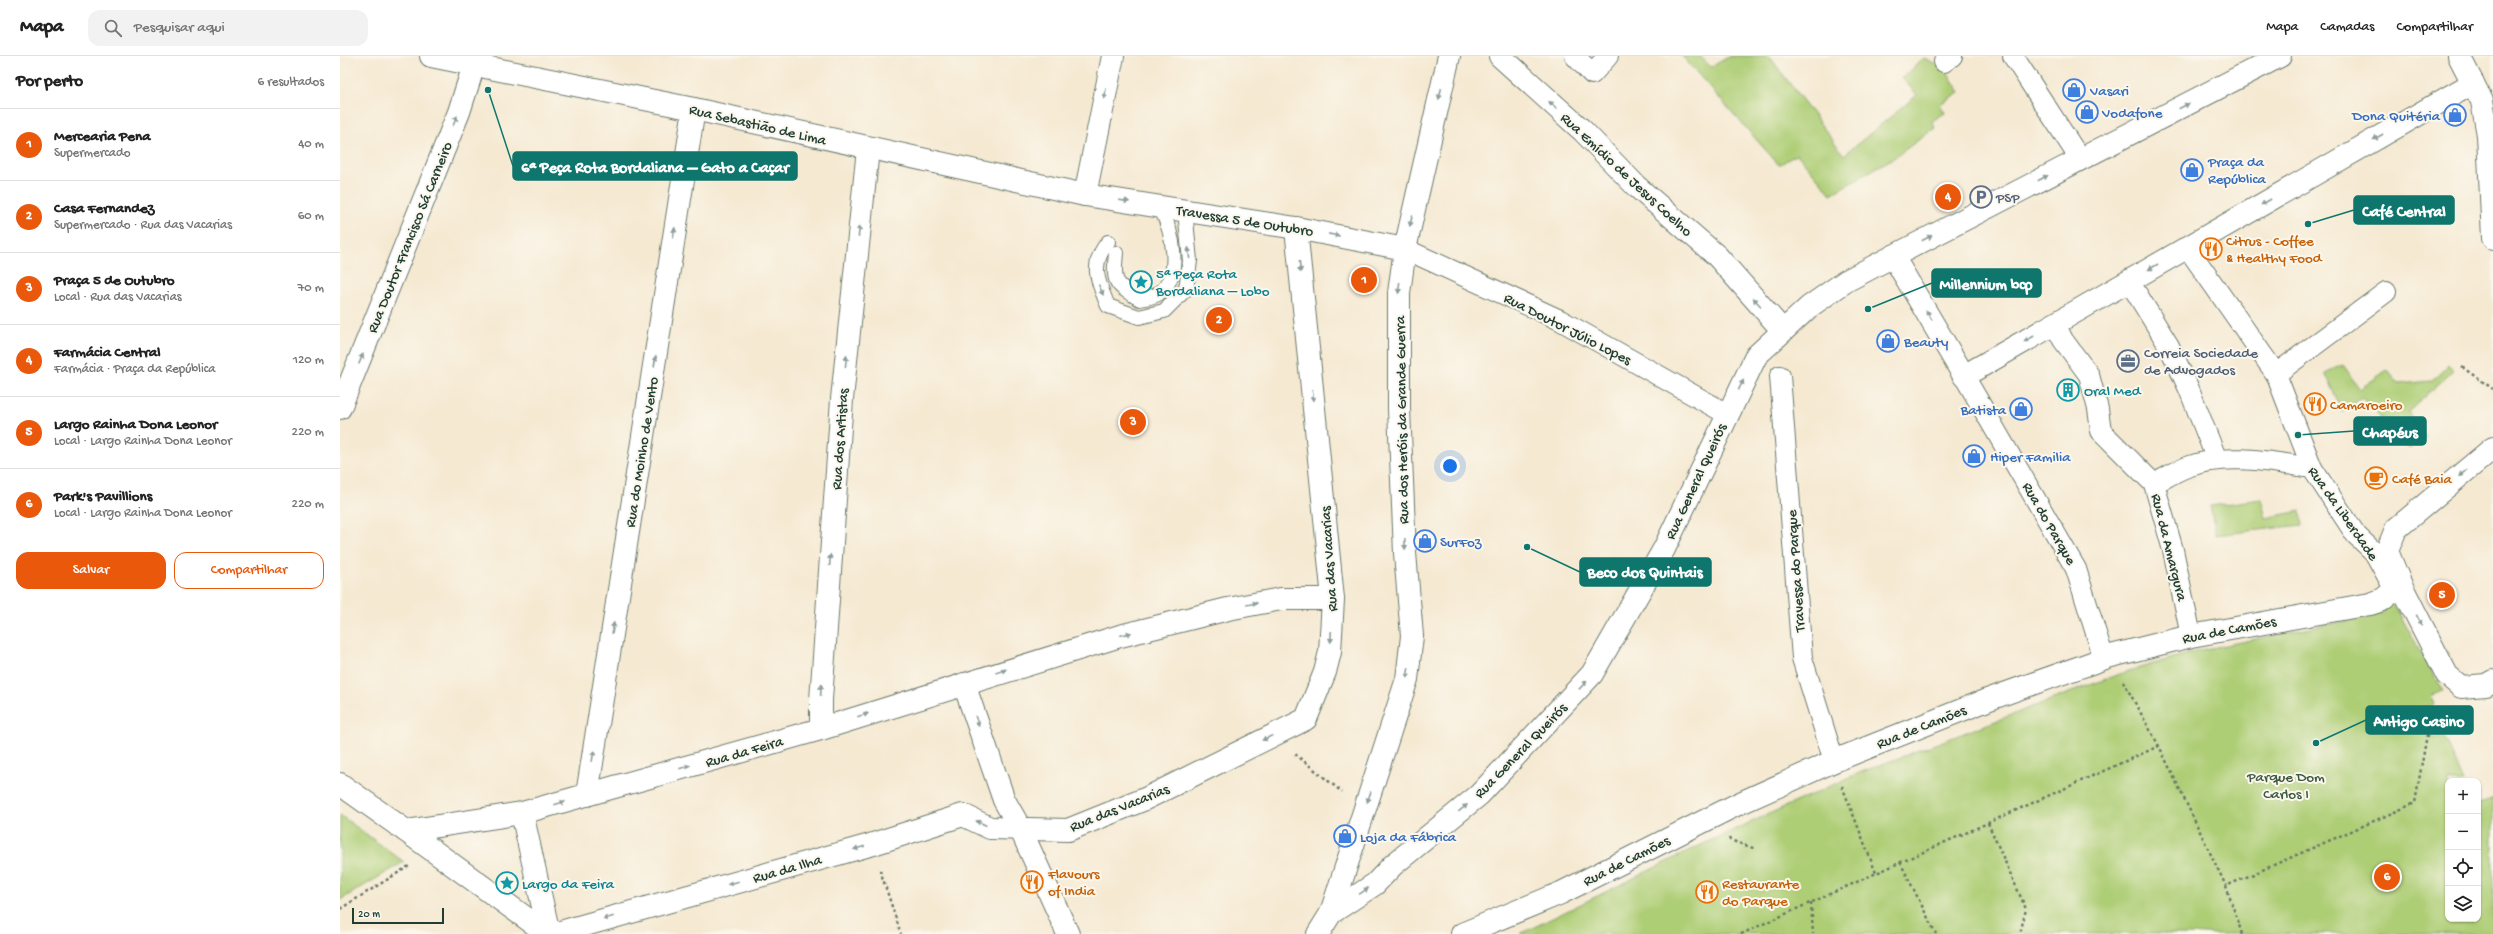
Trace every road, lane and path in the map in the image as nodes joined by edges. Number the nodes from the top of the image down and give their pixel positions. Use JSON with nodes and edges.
{"nodes":[{"id":1,"x":431,"y":56,"type":"edge"},
{"id":2,"x":1113,"y":56,"type":"edge"},
{"id":3,"x":1449,"y":56,"type":"edge"},
{"id":4,"x":1500,"y":56,"type":"edge"},
{"id":5,"x":1575,"y":56,"type":"edge"},
{"id":6,"x":1608,"y":56,"type":"edge"},
{"id":7,"x":2013,"y":56,"type":"edge"},
{"id":8,"x":2280,"y":56,"type":"edge"},
{"id":9,"x":2459,"y":56,"type":"edge"},
{"id":10,"x":474,"y":65,"type":"junction"},
{"id":11,"x":2473,"y":83,"type":"junction"},
{"id":12,"x":694,"y":109,"type":"junction"},
{"id":13,"x":868,"y":149,"type":"junction"},
{"id":14,"x":2080,"y":159,"type":"junction"},
{"id":15,"x":1085,"y":195,"type":"junction"},
{"id":16,"x":1160,"y":207,"type":"junction"},
{"id":17,"x":1185,"y":210,"type":"junction"},
{"id":18,"x":1296,"y":228,"type":"junction"},
{"id":19,"x":2493,"y":238,"type":"edge"},
{"id":20,"x":2187,"y":247,"type":"junction"},
{"id":21,"x":1404,"y":249,"type":"junction"},
{"id":22,"x":1893,"y":256,"type":"junction"},
{"id":23,"x":2129,"y":281,"type":"junction"},
{"id":24,"x":2386,"y":292,"type":"dead end"},
{"id":25,"x":2055,"y":324,"type":"junction"},
{"id":26,"x":1783,"y":331,"type":"junction"},
{"id":27,"x":2462,"y":367,"type":"dead end"},
{"id":28,"x":2276,"y":374,"type":"junction"},
{"id":29,"x":1780,"y":376,"type":"dead end"},
{"id":30,"x":1964,"y":376,"type":"junction"},
{"id":31,"x":345,"y":387,"type":"edge"},
{"id":32,"x":2493,"y":389,"type":"edge"},
{"id":33,"x":340,"y":408,"type":"edge"},
{"id":34,"x":1727,"y":414,"type":"junction"},
{"id":35,"x":2493,"y":448,"type":"edge"},
{"id":36,"x":2217,"y":460,"type":"junction"},
{"id":37,"x":2312,"y":468,"type":"junction"},
{"id":38,"x":2154,"y":484,"type":"junction"},
{"id":39,"x":2401,"y":585,"type":"junction"},
{"id":40,"x":1333,"y":599,"type":"junction"},
{"id":41,"x":2191,"y":636,"type":"junction"},
{"id":42,"x":2104,"y":658,"type":"junction"},
{"id":43,"x":2119,"y":674,"type":"dead end"},
{"id":44,"x":2493,"y":681,"type":"edge"},
{"id":45,"x":964,"y":684,"type":"junction"},
{"id":46,"x":820,"y":729,"type":"junction"},
{"id":47,"x":2428,"y":729,"type":"dead end"},
{"id":48,"x":1271,"y":736,"type":"junction"},
{"id":49,"x":2160,"y":746,"type":"junction"},
{"id":50,"x":1834,"y":761,"type":"junction"},
{"id":51,"x":340,"y":784,"type":"edge"},
{"id":52,"x":1842,"y":785,"type":"dead end"},
{"id":53,"x":587,"y":795,"type":"junction"},
{"id":54,"x":1365,"y":810,"type":"junction"},
{"id":55,"x":522,"y":813,"type":"junction"},
{"id":56,"x":1988,"y":823,"type":"junction"},
{"id":57,"x":1020,"y":828,"type":"junction"},
{"id":58,"x":406,"y":831,"type":"junction"},
{"id":59,"x":1728,"y":834,"type":"dead end"},
{"id":60,"x":870,"y":845,"type":"junction"},
{"id":61,"x":1756,"y":849,"type":"dead end"},
{"id":62,"x":433,"y":851,"type":"junction"},
{"id":63,"x":1900,"y":862,"type":"junction"},
{"id":64,"x":1876,"y":873,"type":"junction"},
{"id":65,"x":2226,"y":886,"type":"junction"},
{"id":66,"x":1811,"y":902,"type":"junction"},
{"id":67,"x":340,"y":909,"type":"edge"},
{"id":68,"x":1331,"y":913,"type":"junction"},
{"id":69,"x":549,"y":934,"type":"edge"},
{"id":70,"x":553,"y":934,"type":"edge"},
{"id":71,"x":901,"y":934,"type":"edge"},
{"id":72,"x":1068,"y":934,"type":"edge"},
{"id":73,"x":1318,"y":934,"type":"edge"},
{"id":74,"x":1462,"y":934,"type":"edge"},
{"id":75,"x":1741,"y":934,"type":"edge"},
{"id":76,"x":1813,"y":934,"type":"edge"},
{"id":77,"x":1936,"y":934,"type":"edge"},
{"id":78,"x":2020,"y":934,"type":"edge"},
{"id":79,"x":2242,"y":934,"type":"edge"}],
"edges":[{"from":1,"to":10,"type":"street","name":"Rua Sebastião de Lima"},
{"from":2,"to":15,"type":"street","one_way":true},
{"from":3,"to":21,"type":"street","name":"Rua dos Heróis da Grande Guerra","one_way":true},
{"from":26,"to":4,"type":"street","name":"Rua Emídio de Jesus Coelho","one_way":true},
{"from":5,"to":6,"type":"street"},
{"from":7,"to":14,"type":"street"},
{"from":14,"to":8,"type":"street","one_way":true},
{"from":9,"to":11,"type":"street"},
{"from":10,"to":12,"type":"street","name":"Rua Sebastião de Lima"},
{"from":31,"to":10,"type":"street","name":"Rua Doutor Francisco Sá Carneiro","one_way":true},
{"from":11,"to":19,"type":"street"},
{"from":11,"to":20,"type":"street","one_way":true},
{"from":12,"to":13,"type":"street","name":"Rua Sebastião de Lima"},
{"from":53,"to":12,"type":"street","name":"Rua do Moinho de Vento","one_way":true},
{"from":13,"to":15,"type":"street","name":"Rua Sebastião de Lima"},
{"from":46,"to":13,"type":"street","name":"Rua dos Artistas","one_way":true},
{"from":22,"to":14,"type":"street","one_way":true},
{"from":15,"to":16,"type":"street","name":"Travessa 5 de Outubro","one_way":true},
{"from":16,"to":17,"type":"street","name":"Travessa 5 de Outubro"},
{"from":16,"to":17,"type":"lane","one_way":true},
{"from":17,"to":18,"type":"street","name":"Travessa 5 de Outubro"},
{"from":18,"to":21,"type":"street","name":"Travessa 5 de Outubro","one_way":true},
{"from":18,"to":40,"type":"street","name":"Rua das Vacarias","one_way":true},
{"from":20,"to":23,"type":"street","one_way":true},
{"from":20,"to":28,"type":"street","name":"Rua da Liberdade"},
{"from":21,"to":34,"type":"street","name":"Rua Doutor Júlio Lopes"},
{"from":21,"to":54,"type":"street","name":"Rua dos Heróis da Grande Guerra","one_way":true},
{"from":22,"to":26,"type":"street","name":"Rua General Queirós"},
{"from":30,"to":22,"type":"street","one_way":true},
{"from":23,"to":25,"type":"street"},
{"from":23,"to":36,"type":"street"},
{"from":24,"to":28,"type":"street"},
{"from":25,"to":30,"type":"street","one_way":true},
{"from":25,"to":38,"type":"street","name":"Rua da Amargura"},
{"from":34,"to":26,"type":"street","name":"Rua General Queirós","one_way":true},
{"from":27,"to":32,"type":"path"},
{"from":28,"to":37,"type":"street","name":"Rua da Liberdade"},
{"from":29,"to":50,"type":"street","name":"Travessa do Parque"},
{"from":30,"to":42,"type":"street","name":"Rua do Parque"},
{"from":31,"to":33,"type":"street","name":"Rua Doutor Francisco Sá Carneiro"},
{"from":68,"to":34,"type":"street","name":"Rua General Queirós","one_way":true},
{"from":35,"to":39,"type":"street","one_way":true},
{"from":36,"to":37,"type":"street"},
{"from":36,"to":38,"type":"street"},
{"from":37,"to":39,"type":"street","name":"Rua da Liberdade"},
{"from":38,"to":41,"type":"street","name":"Rua da Amargura"},
{"from":39,"to":41,"type":"street","name":"Rua de Camões"},
{"from":39,"to":44,"type":"street","one_way":true},
{"from":45,"to":40,"type":"street","name":"Rua da Feira","one_way":true},
{"from":40,"to":48,"type":"street","name":"Rua das Vacarias","one_way":true},
{"from":41,"to":42,"type":"street","name":"Rua de Camões"},
{"from":42,"to":50,"type":"street","name":"Rua de Camões"},
{"from":43,"to":49,"type":"path"},
{"from":46,"to":45,"type":"street","name":"Rua da Feira","one_way":true},
{"from":45,"to":57,"type":"street","one_way":true},
{"from":53,"to":46,"type":"street","name":"Rua da Feira","one_way":true},
{"from":47,"to":65,"type":"path"},
{"from":48,"to":54,"type":"path"},
{"from":48,"to":57,"type":"street","name":"Rua das Vacarias","one_way":true},
{"from":49,"to":56,"type":"path"},
{"from":49,"to":65,"type":"path"},
{"from":50,"to":74,"type":"street","name":"Rua de Camões"},
{"from":51,"to":58,"type":"street"},
{"from":52,"to":64,"type":"path"},
{"from":55,"to":53,"type":"street","name":"Rua da Feira","one_way":true},
{"from":54,"to":68,"type":"street","name":"Rua dos Heróis da Grande Guerra"},
{"from":55,"to":58,"type":"street"},
{"from":55,"to":69,"type":"street"},
{"from":56,"to":63,"type":"path"},
{"from":56,"to":78,"type":"path"},
{"from":57,"to":60,"type":"street","name":"Rua da Ilha","one_way":true},
{"from":57,"to":72,"type":"street"},
{"from":58,"to":62,"type":"street"},
{"from":59,"to":61,"type":"path"},
{"from":60,"to":70,"type":"street","name":"Rua da Ilha","one_way":true},
{"from":60,"to":71,"type":"path"},
{"from":62,"to":67,"type":"path"},
{"from":62,"to":69,"type":"street"},
{"from":63,"to":64,"type":"path"},
{"from":63,"to":77,"type":"path"},
{"from":64,"to":66,"type":"path"},
{"from":65,"to":79,"type":"path"},
{"from":66,"to":75,"type":"path"},
{"from":66,"to":76,"type":"path"},
{"from":68,"to":73,"type":"street","name":"Rua dos Heróis da Grande Guerra"}]}
